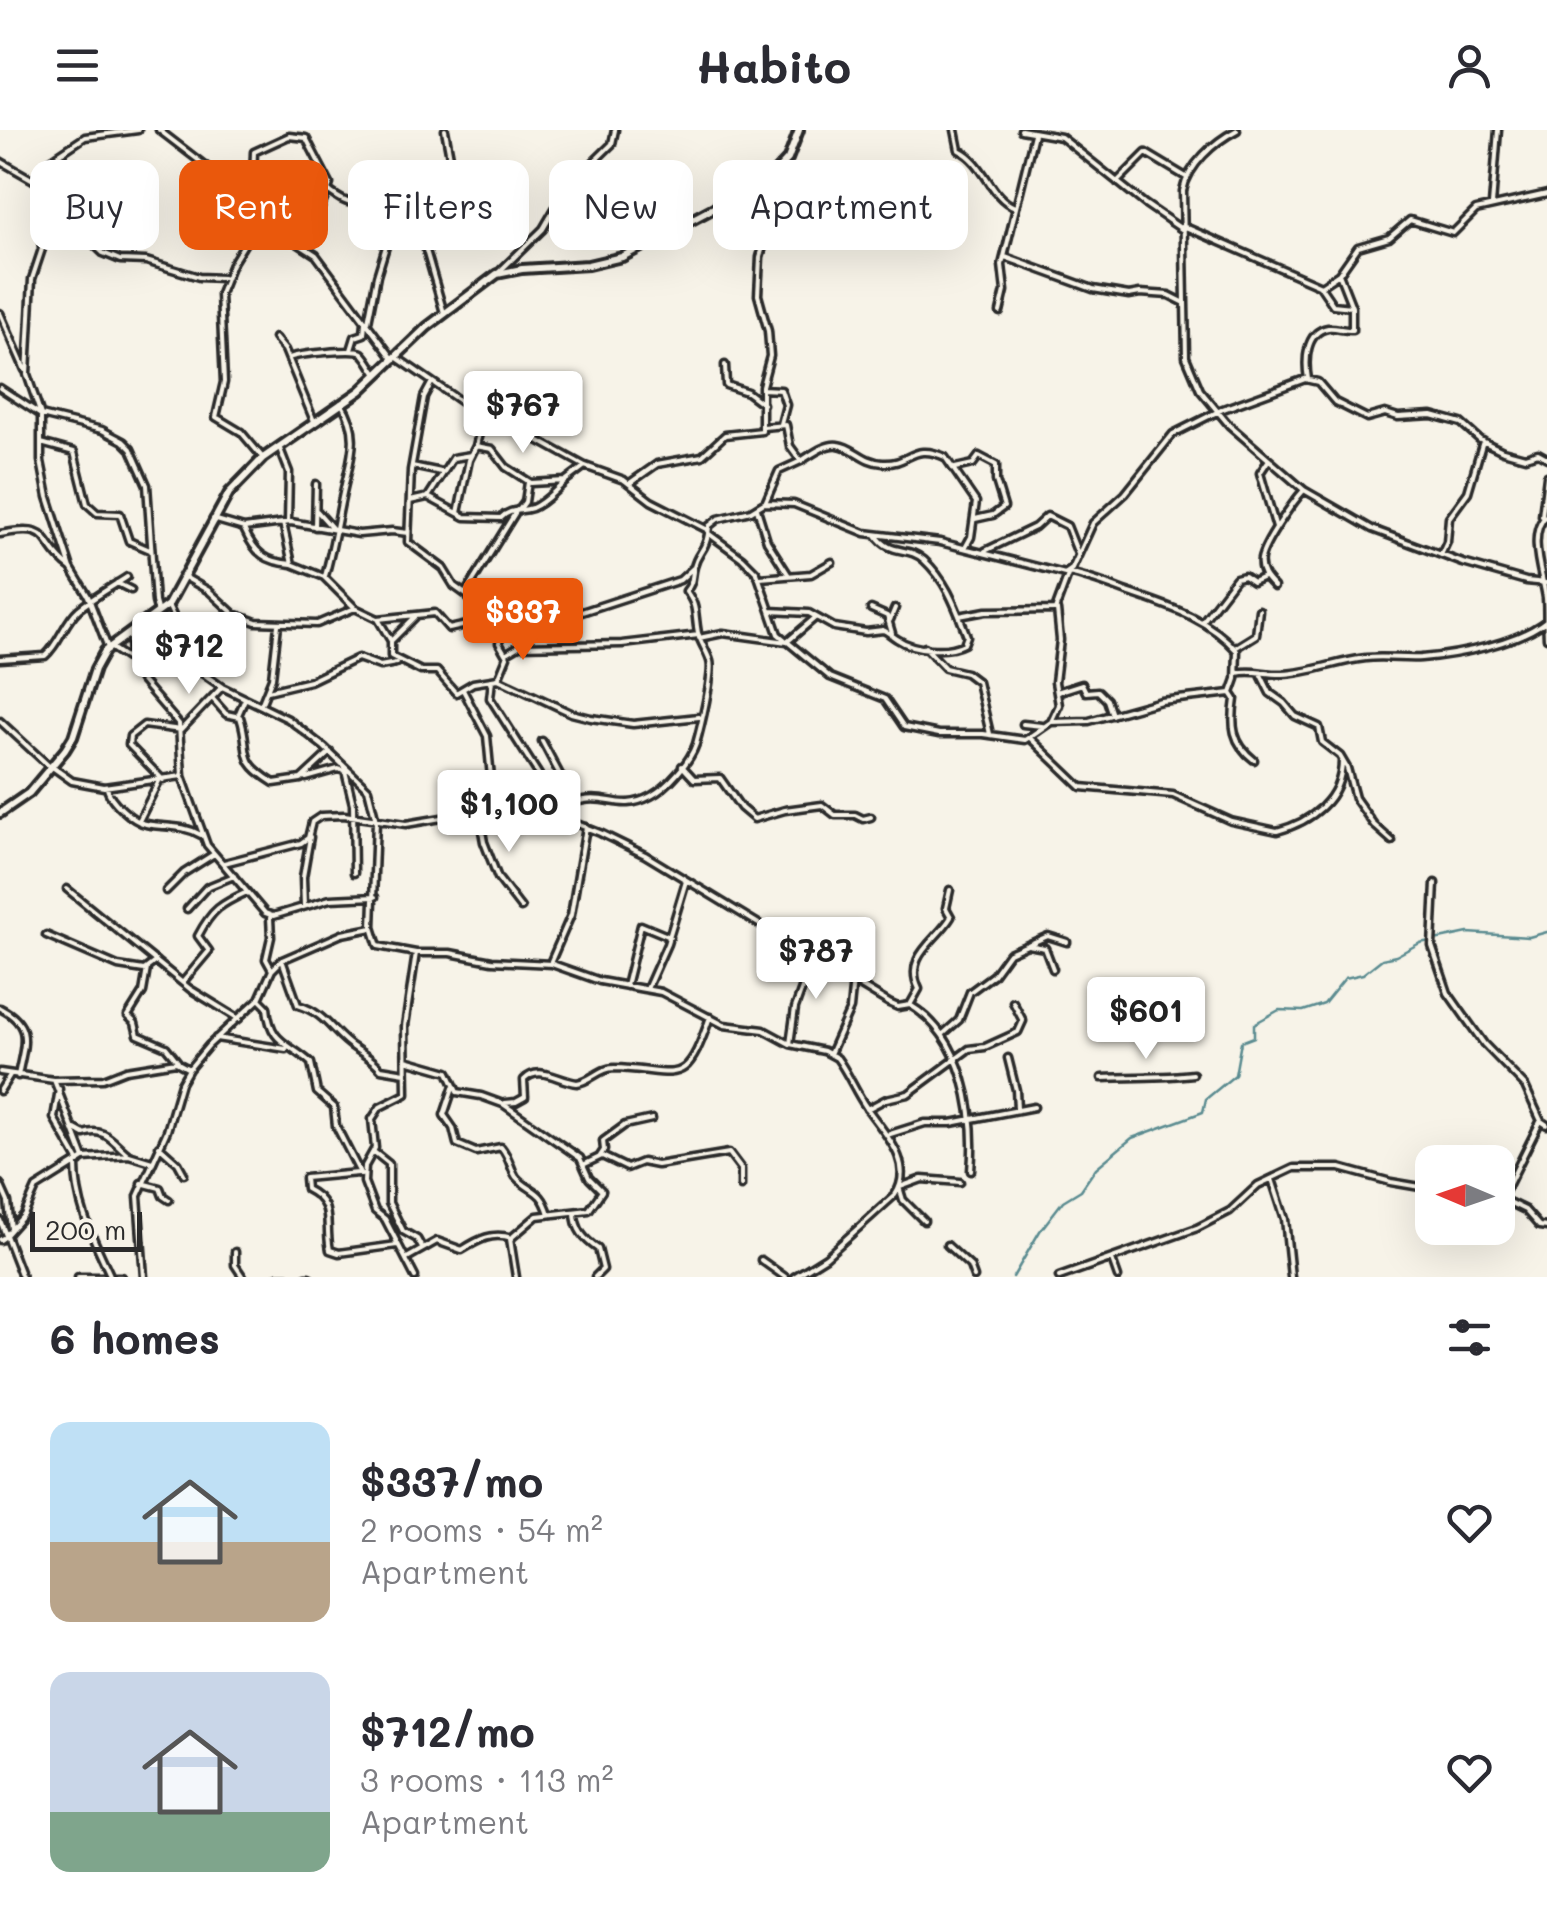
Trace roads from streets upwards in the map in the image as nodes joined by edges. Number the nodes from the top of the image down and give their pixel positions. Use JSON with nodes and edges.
{"nodes":[{"id":1,"x":138,"y":130,"type":"edge"},
{"id":2,"x":159,"y":130,"type":"edge"},
{"id":3,"x":445,"y":130,"type":"edge"},
{"id":4,"x":615,"y":130,"type":"edge"},
{"id":5,"x":800,"y":130,"type":"edge"},
{"id":6,"x":954,"y":130,"type":"edge"},
{"id":7,"x":1062,"y":130,"type":"edge"},
{"id":8,"x":1237,"y":130,"type":"edge"},
{"id":9,"x":1498,"y":130,"type":"edge"},
{"id":10,"x":1028,"y":132,"type":"edge"},
{"id":11,"x":1058,"y":136,"type":"junction"},
{"id":12,"x":50,"y":160,"type":"edge"},
{"id":13,"x":198,"y":160,"type":"edge"},
{"id":14,"x":254,"y":160,"type":"edge"},
{"id":15,"x":319,"y":160,"type":"edge"},
{"id":16,"x":450,"y":160,"type":"edge"},
{"id":17,"x":787,"y":160,"type":"edge"},
{"id":18,"x":0,"y":161,"type":"edge"},
{"id":19,"x":1186,"y":177,"type":"junction"},
{"id":20,"x":30,"y":178,"type":"edge"},
{"id":21,"x":328,"y":178,"type":"edge"},
{"id":22,"x":1117,"y":182,"type":"junction"},
{"id":23,"x":329,"y":191,"type":"joint"},
{"id":24,"x":1547,"y":194,"type":"edge"},
{"id":25,"x":348,"y":203,"type":"edge"},
{"id":26,"x":1016,"y":207,"type":"junction"},
{"id":27,"x":1492,"y":207,"type":"junction"},
{"id":28,"x":713,"y":208,"type":"edge"},
{"id":29,"x":1183,"y":228,"type":"junction"},
{"id":30,"x":42,"y":250,"type":"edge"},
{"id":31,"x":100,"y":250,"type":"edge"},
{"id":32,"x":242,"y":250,"type":"edge"},
{"id":33,"x":309,"y":250,"type":"edge"},
{"id":34,"x":385,"y":250,"type":"edge"},
{"id":35,"x":426,"y":250,"type":"edge"},
{"id":36,"x":762,"y":250,"type":"edge"},
{"id":37,"x":1005,"y":257,"type":"junction"},
{"id":38,"x":496,"y":274,"type":"junction"},
{"id":39,"x":1339,"y":274,"type":"junction"},
{"id":40,"x":225,"y":278,"type":"junction"},
{"id":41,"x":1320,"y":286,"type":"junction"},
{"id":42,"x":1184,"y":302,"type":"junction"},
{"id":43,"x":1352,"y":307,"type":"junction"},
{"id":44,"x":0,"y":312,"type":"edge"},
{"id":45,"x":444,"y":312,"type":"junction"},
{"id":46,"x":1000,"y":312,"type":"dead end"},
{"id":47,"x":367,"y":320,"type":"junction"},
{"id":48,"x":274,"y":338,"type":"dead end"},
{"id":49,"x":351,"y":350,"type":"junction"},
{"id":50,"x":288,"y":358,"type":"junction"},
{"id":51,"x":395,"y":358,"type":"junction"},
{"id":52,"x":725,"y":366,"type":"dead end"},
{"id":53,"x":27,"y":374,"type":"junction"},
{"id":54,"x":377,"y":376,"type":"junction"},
{"id":55,"x":1308,"y":378,"type":"junction"},
{"id":56,"x":432,"y":382,"type":"junction"},
{"id":57,"x":0,"y":388,"type":"edge"},
{"id":58,"x":762,"y":389,"type":"junction"},
{"id":59,"x":341,"y":403,"type":"junction"},
{"id":60,"x":763,"y":404,"type":"junction"},
{"id":61,"x":476,"y":412,"type":"junction"},
{"id":62,"x":1217,"y":412,"type":"junction"},
{"id":63,"x":41,"y":416,"type":"junction"},
{"id":64,"x":314,"y":422,"type":"junction"},
{"id":65,"x":781,"y":424,"type":"junction"},
{"id":66,"x":763,"y":427,"type":"junction"},
{"id":67,"x":1484,"y":441,"type":"junction"},
{"id":68,"x":41,"y":443,"type":"junction"},
{"id":69,"x":278,"y":446,"type":"junction"},
{"id":70,"x":476,"y":446,"type":"junction"},
{"id":71,"x":471,"y":454,"type":"junction"},
{"id":72,"x":264,"y":458,"type":"junction"},
{"id":73,"x":1547,"y":458,"type":"edge"},
{"id":74,"x":801,"y":461,"type":"junction"},
{"id":75,"x":1268,"y":461,"type":"junction"},
{"id":76,"x":412,"y":466,"type":"junction"},
{"id":77,"x":585,"y":466,"type":"junction"},
{"id":78,"x":956,"y":468,"type":"junction"},
{"id":79,"x":443,"y":472,"type":"junction"},
{"id":80,"x":1547,"y":476,"type":"edge"},
{"id":81,"x":566,"y":481,"type":"junction"},
{"id":82,"x":528,"y":482,"type":"junction"},
{"id":83,"x":316,"y":484,"type":"dead end"},
{"id":84,"x":630,"y":484,"type":"junction"},
{"id":85,"x":1304,"y":490,"type":"junction"},
{"id":86,"x":428,"y":497,"type":"junction"},
{"id":87,"x":410,"y":502,"type":"junction"},
{"id":88,"x":765,"y":503,"type":"junction"},
{"id":89,"x":757,"y":508,"type":"junction"},
{"id":90,"x":316,"y":510,"type":"junction"},
{"id":91,"x":518,"y":510,"type":"junction"},
{"id":92,"x":458,"y":513,"type":"junction"},
{"id":93,"x":1547,"y":515,"type":"edge"},
{"id":94,"x":213,"y":518,"type":"junction"},
{"id":95,"x":975,"y":520,"type":"junction"},
{"id":96,"x":1541,"y":520,"type":"junction"},
{"id":97,"x":286,"y":523,"type":"junction"},
{"id":98,"x":314,"y":527,"type":"junction"},
{"id":99,"x":244,"y":528,"type":"junction"},
{"id":100,"x":1276,"y":528,"type":"junction"},
{"id":101,"x":336,"y":530,"type":"junction"},
{"id":102,"x":708,"y":532,"type":"junction"},
{"id":103,"x":0,"y":534,"type":"edge"},
{"id":104,"x":408,"y":534,"type":"junction"},
{"id":105,"x":876,"y":534,"type":"junction"},
{"id":106,"x":912,"y":538,"type":"junction"},
{"id":107,"x":965,"y":548,"type":"junction"},
{"id":108,"x":150,"y":550,"type":"junction"},
{"id":109,"x":984,"y":551,"type":"junction"},
{"id":110,"x":1441,"y":554,"type":"junction"},
{"id":111,"x":1078,"y":555,"type":"junction"},
{"id":112,"x":915,"y":556,"type":"junction"},
{"id":113,"x":832,"y":562,"type":"dead end"},
{"id":114,"x":292,"y":564,"type":"junction"},
{"id":115,"x":71,"y":568,"type":"junction"},
{"id":116,"x":694,"y":568,"type":"junction"},
{"id":117,"x":1068,"y":573,"type":"junction"},
{"id":118,"x":788,"y":574,"type":"junction"},
{"id":119,"x":183,"y":576,"type":"junction"},
{"id":120,"x":127,"y":577,"type":"dead end"},
{"id":121,"x":1264,"y":577,"type":"junction"},
{"id":122,"x":324,"y":578,"type":"junction"},
{"id":123,"x":760,"y":578,"type":"junction"},
{"id":124,"x":1544,"y":582,"type":"edge"},
{"id":125,"x":117,"y":583,"type":"junction"},
{"id":126,"x":1274,"y":587,"type":"dead end"},
{"id":127,"x":131,"y":590,"type":"dead end"},
{"id":128,"x":465,"y":594,"type":"junction"},
{"id":129,"x":91,"y":603,"type":"junction"},
{"id":130,"x":168,"y":605,"type":"junction"},
{"id":131,"x":355,"y":608,"type":"junction"},
{"id":132,"x":895,"y":608,"type":"dead end"},
{"id":133,"x":1057,"y":608,"type":"junction"},
{"id":134,"x":871,"y":609,"type":"dead end"},
{"id":135,"x":1260,"y":610,"type":"dead end"},
{"id":136,"x":770,"y":612,"type":"junction"},
{"id":137,"x":158,"y":614,"type":"junction"},
{"id":138,"x":415,"y":616,"type":"junction"},
{"id":139,"x":959,"y":616,"type":"junction"},
{"id":140,"x":816,"y":617,"type":"junction"},
{"id":141,"x":378,"y":619,"type":"junction"},
{"id":142,"x":890,"y":620,"type":"junction"},
{"id":143,"x":1203,"y":621,"type":"junction"},
{"id":144,"x":1546,"y":621,"type":"edge"},
{"id":145,"x":478,"y":622,"type":"junction"},
{"id":146,"x":278,"y":624,"type":"junction"},
{"id":147,"x":138,"y":628,"type":"junction"},
{"id":148,"x":130,"y":633,"type":"junction"},
{"id":149,"x":501,"y":633,"type":"junction"},
{"id":150,"x":516,"y":633,"type":"junction"},
{"id":151,"x":892,"y":633,"type":"junction"},
{"id":152,"x":699,"y":637,"type":"junction"},
{"id":153,"x":1547,"y":638,"type":"edge"},
{"id":154,"x":391,"y":641,"type":"junction"},
{"id":155,"x":787,"y":642,"type":"junction"},
{"id":156,"x":519,"y":646,"type":"junction"},
{"id":157,"x":108,"y":647,"type":"junction"},
{"id":158,"x":925,"y":647,"type":"junction"},
{"id":159,"x":1235,"y":648,"type":"junction"},
{"id":160,"x":169,"y":649,"type":"junction"},
{"id":161,"x":506,"y":653,"type":"junction"},
{"id":162,"x":0,"y":658,"type":"edge"},
{"id":163,"x":131,"y":661,"type":"junction"},
{"id":164,"x":401,"y":662,"type":"junction"},
{"id":165,"x":1236,"y":672,"type":"junction"},
{"id":166,"x":1260,"y":673,"type":"junction"},
{"id":167,"x":494,"y":680,"type":"junction"},
{"id":168,"x":222,"y":687,"type":"junction"},
{"id":169,"x":463,"y":690,"type":"junction"},
{"id":170,"x":268,"y":691,"type":"junction"},
{"id":171,"x":1057,"y":692,"type":"junction"},
{"id":172,"x":1231,"y":692,"type":"junction"},
{"id":173,"x":212,"y":698,"type":"junction"},
{"id":174,"x":245,"y":698,"type":"junction"},
{"id":175,"x":261,"y":705,"type":"junction"},
{"id":176,"x":1112,"y":714,"type":"junction"},
{"id":177,"x":238,"y":715,"type":"junction"},
{"id":178,"x":701,"y":717,"type":"junction"},
{"id":179,"x":0,"y":721,"type":"edge"},
{"id":180,"x":1051,"y":722,"type":"junction"},
{"id":181,"x":1023,"y":724,"type":"dead end"},
{"id":182,"x":1042,"y":726,"type":"junction"},
{"id":183,"x":180,"y":730,"type":"junction"},
{"id":184,"x":990,"y":734,"type":"junction"},
{"id":185,"x":1030,"y":738,"type":"junction"},
{"id":186,"x":542,"y":741,"type":"dead end"},
{"id":187,"x":330,"y":752,"type":"junction"},
{"id":188,"x":1254,"y":760,"type":"dead end"},
{"id":189,"x":1342,"y":761,"type":"junction"},
{"id":190,"x":50,"y":766,"type":"junction"},
{"id":191,"x":682,"y":766,"type":"junction"},
{"id":192,"x":182,"y":776,"type":"junction"},
{"id":193,"x":301,"y":779,"type":"junction"},
{"id":194,"x":161,"y":780,"type":"junction"},
{"id":195,"x":107,"y":787,"type":"junction"},
{"id":196,"x":575,"y":802,"type":"junction"},
{"id":197,"x":540,"y":809,"type":"junction"},
{"id":198,"x":494,"y":810,"type":"junction"},
{"id":199,"x":478,"y":813,"type":"junction"},
{"id":200,"x":0,"y":814,"type":"edge"},
{"id":201,"x":871,"y":816,"type":"dead end"},
{"id":202,"x":352,"y":817,"type":"junction"},
{"id":203,"x":140,"y":821,"type":"junction"},
{"id":204,"x":376,"y":821,"type":"junction"},
{"id":205,"x":586,"y":827,"type":"junction"},
{"id":206,"x":310,"y":836,"type":"junction"},
{"id":207,"x":204,"y":837,"type":"junction"},
{"id":208,"x":1392,"y":841,"type":"dead end"},
{"id":209,"x":214,"y":854,"type":"junction"},
{"id":210,"x":224,"y":863,"type":"junction"},
{"id":211,"x":354,"y":873,"type":"dead end"},
{"id":212,"x":234,"y":876,"type":"junction"},
{"id":213,"x":686,"y":880,"type":"junction"},
{"id":214,"x":1435,"y":883,"type":"dead end"},
{"id":215,"x":67,"y":889,"type":"dead end"},
{"id":216,"x":166,"y":890,"type":"dead end"},
{"id":217,"x":950,"y":890,"type":"dead end"},
{"id":218,"x":247,"y":892,"type":"junction"},
{"id":219,"x":375,"y":897,"type":"junction"},
{"id":220,"x":304,"y":906,"type":"junction"},
{"id":221,"x":521,"y":908,"type":"dead end"},
{"id":222,"x":187,"y":909,"type":"dead end"},
{"id":223,"x":270,"y":916,"type":"junction"},
{"id":224,"x":372,"y":928,"type":"junction"},
{"id":225,"x":46,"y":935,"type":"dead end"},
{"id":226,"x":670,"y":937,"type":"junction"},
{"id":227,"x":1067,"y":942,"type":"dead end"},
{"id":228,"x":1024,"y":945,"type":"junction"},
{"id":229,"x":416,"y":953,"type":"junction"},
{"id":230,"x":814,"y":958,"type":"junction"},
{"id":231,"x":156,"y":960,"type":"junction"},
{"id":232,"x":282,"y":960,"type":"junction"},
{"id":233,"x":549,"y":963,"type":"junction"},
{"id":234,"x":147,"y":969,"type":"junction"},
{"id":235,"x":1053,"y":969,"type":"dead end"},
{"id":236,"x":272,"y":970,"type":"junction"},
{"id":237,"x":853,"y":979,"type":"junction"},
{"id":238,"x":183,"y":982,"type":"junction"},
{"id":239,"x":626,"y":986,"type":"junction"},
{"id":240,"x":647,"y":989,"type":"junction"},
{"id":241,"x":258,"y":999,"type":"junction"},
{"id":242,"x":1013,"y":1002,"type":"dead end"},
{"id":243,"x":910,"y":1005,"type":"junction"},
{"id":244,"x":0,"y":1008,"type":"edge"},
{"id":245,"x":710,"y":1017,"type":"junction"},
{"id":246,"x":239,"y":1020,"type":"junction"},
{"id":247,"x":942,"y":1035,"type":"junction"},
{"id":248,"x":216,"y":1038,"type":"junction"},
{"id":249,"x":1002,"y":1040,"type":"junction"},
{"id":250,"x":790,"y":1044,"type":"junction"},
{"id":251,"x":1005,"y":1046,"type":"dead end"},
{"id":252,"x":290,"y":1050,"type":"junction"},
{"id":253,"x":830,"y":1054,"type":"junction"},
{"id":254,"x":955,"y":1058,"type":"junction"},
{"id":255,"x":1008,"y":1058,"type":"dead end"},
{"id":256,"x":406,"y":1060,"type":"junction"},
{"id":257,"x":178,"y":1062,"type":"junction"},
{"id":258,"x":189,"y":1069,"type":"junction"},
{"id":259,"x":0,"y":1072,"type":"edge"},
{"id":260,"x":406,"y":1073,"type":"junction"},
{"id":261,"x":1193,"y":1074,"type":"dead end"},
{"id":262,"x":10,"y":1075,"type":"junction"},
{"id":263,"x":18,"y":1076,"type":"junction"},
{"id":264,"x":1102,"y":1078,"type":"dead end"},
{"id":265,"x":54,"y":1080,"type":"junction"},
{"id":266,"x":453,"y":1088,"type":"junction"},
{"id":267,"x":59,"y":1089,"type":"junction"},
{"id":268,"x":0,"y":1091,"type":"edge"},
{"id":269,"x":500,"y":1102,"type":"junction"},
{"id":270,"x":1034,"y":1107,"type":"dead end"},
{"id":271,"x":867,"y":1109,"type":"junction"},
{"id":272,"x":1017,"y":1109,"type":"junction"},
{"id":273,"x":652,"y":1119,"type":"dead end"},
{"id":274,"x":972,"y":1119,"type":"junction"},
{"id":275,"x":1541,"y":1120,"type":"junction"},
{"id":276,"x":1547,"y":1125,"type":"edge"},
{"id":277,"x":75,"y":1129,"type":"junction"},
{"id":278,"x":887,"y":1135,"type":"junction"},
{"id":279,"x":159,"y":1146,"type":"junction"},
{"id":280,"x":374,"y":1152,"type":"junction"},
{"id":281,"x":129,"y":1156,"type":"junction"},
{"id":282,"x":600,"y":1156,"type":"junction"},
{"id":283,"x":80,"y":1162,"type":"junction"},
{"id":284,"x":152,"y":1162,"type":"junction"},
{"id":285,"x":585,"y":1164,"type":"junction"},
{"id":286,"x":1515,"y":1169,"type":"edge"},
{"id":287,"x":971,"y":1171,"type":"dead end"},
{"id":288,"x":360,"y":1172,"type":"junction"},
{"id":289,"x":184,"y":1174,"type":"dead end"},
{"id":290,"x":363,"y":1179,"type":"junction"},
{"id":291,"x":1272,"y":1179,"type":"junction"},
{"id":292,"x":960,"y":1182,"type":"dead end"},
{"id":293,"x":141,"y":1183,"type":"junction"},
{"id":294,"x":0,"y":1184,"type":"edge"},
{"id":295,"x":1415,"y":1185,"type":"edge"},
{"id":296,"x":741,"y":1186,"type":"dead end"},
{"id":297,"x":900,"y":1188,"type":"junction"},
{"id":298,"x":2,"y":1190,"type":"edge"},
{"id":299,"x":169,"y":1200,"type":"dead end"},
{"id":300,"x":1515,"y":1205,"type":"edge"},
{"id":301,"x":575,"y":1211,"type":"junction"},
{"id":302,"x":549,"y":1214,"type":"junction"},
{"id":303,"x":0,"y":1220,"type":"edge"},
{"id":304,"x":924,"y":1221,"type":"dead end"},
{"id":305,"x":1547,"y":1226,"type":"edge"},
{"id":306,"x":5,"y":1236,"type":"edge"},
{"id":307,"x":512,"y":1238,"type":"junction"},
{"id":308,"x":397,"y":1244,"type":"junction"},
{"id":309,"x":947,"y":1245,"type":"dead end"},
{"id":310,"x":422,"y":1248,"type":"junction"},
{"id":311,"x":235,"y":1252,"type":"dead end"},
{"id":312,"x":406,"y":1258,"type":"junction"},
{"id":313,"x":761,"y":1260,"type":"dead end"},
{"id":314,"x":1112,"y":1260,"type":"junction"},
{"id":315,"x":110,"y":1275,"type":"edge"},
{"id":316,"x":520,"y":1276,"type":"edge"},
{"id":317,"x":22,"y":1277,"type":"edge"},
{"id":318,"x":78,"y":1277,"type":"edge"},
{"id":319,"x":120,"y":1277,"type":"edge"},
{"id":320,"x":144,"y":1277,"type":"edge"},
{"id":321,"x":243,"y":1277,"type":"edge"},
{"id":322,"x":277,"y":1277,"type":"edge"},
{"id":323,"x":288,"y":1277,"type":"edge"},
{"id":324,"x":416,"y":1277,"type":"edge"},
{"id":325,"x":594,"y":1277,"type":"edge"},
{"id":326,"x":785,"y":1277,"type":"edge"},
{"id":327,"x":794,"y":1277,"type":"edge"},
{"id":328,"x":974,"y":1277,"type":"edge"},
{"id":329,"x":1059,"y":1277,"type":"edge"},
{"id":330,"x":1118,"y":1277,"type":"edge"},
{"id":331,"x":1291,"y":1277,"type":"edge"}],
"edges":[{"from":1,"to":12,"type":"street"},
{"from":2,"to":13,"type":"street"},
{"from":3,"to":16,"type":"street"},
{"from":4,"to":38,"type":"street"},
{"from":5,"to":17,"type":"street"},
{"from":6,"to":26,"type":"street"},
{"from":7,"to":11,"type":"street"},
{"from":8,"to":19,"type":"street"},
{"from":9,"to":27,"type":"street"},
{"from":10,"to":11,"type":"street"},
{"from":10,"to":26,"type":"street"},
{"from":11,"to":22,"type":"street"},
{"from":14,"to":15,"type":"street"},
{"from":18,"to":20,"type":"street"},
{"from":19,"to":22,"type":"street"},
{"from":19,"to":29,"type":"street"},
{"from":21,"to":23,"type":"street"},
{"from":22,"to":29,"type":"street"},
{"from":23,"to":25,"type":"street"},
{"from":24,"to":27,"type":"street"},
{"from":26,"to":37,"type":"street"},
{"from":27,"to":39,"type":"street"},
{"from":28,"to":38,"type":"street"},
{"from":29,"to":41,"type":"street"},
{"from":29,"to":42,"type":"street"},
{"from":30,"to":53,"type":"street"},
{"from":31,"to":40,"type":"street"},
{"from":32,"to":40,"type":"street"},
{"from":33,"to":47,"type":"street"},
{"from":34,"to":47,"type":"street"},
{"from":35,"to":45,"type":"street"},
{"from":36,"to":58,"type":"street"},
{"from":37,"to":42,"type":"street"},
{"from":37,"to":46,"type":"street"},
{"from":38,"to":45,"type":"street"},
{"from":39,"to":41,"type":"street"},
{"from":39,"to":43,"type":"street"},
{"from":40,"to":72,"type":"street"},
{"from":41,"to":43,"type":"street"},
{"from":42,"to":62,"type":"street"},
{"from":43,"to":55,"type":"street"},
{"from":44,"to":53,"type":"street"},
{"from":45,"to":51,"type":"street"},
{"from":47,"to":49,"type":"street"},
{"from":47,"to":51,"type":"street"},
{"from":48,"to":50,"type":"street"},
{"from":49,"to":50,"type":"street"},
{"from":49,"to":54,"type":"street"},
{"from":50,"to":64,"type":"street"},
{"from":51,"to":54,"type":"street"},
{"from":51,"to":56,"type":"street"},
{"from":52,"to":60,"type":"street"},
{"from":53,"to":63,"type":"street"},
{"from":54,"to":59,"type":"street"},
{"from":55,"to":62,"type":"street"},
{"from":55,"to":67,"type":"street"},
{"from":56,"to":61,"type":"street"},
{"from":56,"to":76,"type":"street"},
{"from":57,"to":63,"type":"street"},
{"from":58,"to":60,"type":"street"},
{"from":58,"to":65,"type":"street"},
{"from":59,"to":64,"type":"street"},
{"from":59,"to":101,"type":"street"},
{"from":60,"to":66,"type":"street"},
{"from":61,"to":70,"type":"street"},
{"from":61,"to":77,"type":"street"},
{"from":62,"to":75,"type":"street"},
{"from":62,"to":111,"type":"street"},
{"from":63,"to":68,"type":"street"},
{"from":63,"to":108,"type":"street"},
{"from":64,"to":69,"type":"street"},
{"from":65,"to":66,"type":"street"},
{"from":65,"to":74,"type":"street"},
{"from":66,"to":84,"type":"street"},
{"from":67,"to":73,"type":"street"},
{"from":67,"to":110,"type":"street"},
{"from":68,"to":108,"type":"street"},
{"from":68,"to":115,"type":"street"},
{"from":69,"to":72,"type":"street"},
{"from":69,"to":97,"type":"street"},
{"from":70,"to":71,"type":"street"},
{"from":70,"to":82,"type":"street"},
{"from":71,"to":79,"type":"street"},
{"from":71,"to":92,"type":"street"},
{"from":72,"to":94,"type":"street"},
{"from":74,"to":78,"type":"street"},
{"from":74,"to":88,"type":"street"},
{"from":75,"to":85,"type":"street"},
{"from":75,"to":100,"type":"street"},
{"from":76,"to":79,"type":"street"},
{"from":76,"to":87,"type":"street"},
{"from":77,"to":81,"type":"street"},
{"from":77,"to":84,"type":"street"},
{"from":78,"to":95,"type":"street"},
{"from":78,"to":95,"type":"street"},
{"from":79,"to":86,"type":"street"},
{"from":80,"to":96,"type":"street"},
{"from":81,"to":82,"type":"street"},
{"from":81,"to":91,"type":"street"},
{"from":82,"to":91,"type":"street"},
{"from":83,"to":90,"type":"street"},
{"from":84,"to":102,"type":"street"},
{"from":85,"to":100,"type":"street"},
{"from":85,"to":110,"type":"street"},
{"from":86,"to":87,"type":"street"},
{"from":86,"to":92,"type":"street"},
{"from":87,"to":104,"type":"street"},
{"from":88,"to":89,"type":"street"},
{"from":88,"to":105,"type":"street"},
{"from":89,"to":102,"type":"street"},
{"from":89,"to":118,"type":"street"},
{"from":90,"to":98,"type":"street"},
{"from":90,"to":101,"type":"street"},
{"from":91,"to":92,"type":"street"},
{"from":91,"to":128,"type":"street"},
{"from":93,"to":96,"type":"street"},
{"from":94,"to":99,"type":"street"},
{"from":94,"to":119,"type":"street"},
{"from":95,"to":107,"type":"street"},
{"from":96,"to":124,"type":"street"},
{"from":97,"to":98,"type":"street"},
{"from":97,"to":99,"type":"street"},
{"from":97,"to":114,"type":"street"},
{"from":98,"to":101,"type":"street"},
{"from":99,"to":114,"type":"street"},
{"from":100,"to":121,"type":"street"},
{"from":101,"to":104,"type":"street"},
{"from":101,"to":122,"type":"street"},
{"from":102,"to":116,"type":"street"},
{"from":102,"to":123,"type":"street"},
{"from":103,"to":115,"type":"street"},
{"from":104,"to":128,"type":"street"},
{"from":105,"to":106,"type":"street"},
{"from":105,"to":112,"type":"street"},
{"from":106,"to":107,"type":"street"},
{"from":106,"to":112,"type":"street"},
{"from":107,"to":109,"type":"street"},
{"from":108,"to":137,"type":"street"},
{"from":109,"to":111,"type":"street"},
{"from":109,"to":117,"type":"street"},
{"from":110,"to":124,"type":"street"},
{"from":111,"to":117,"type":"street"},
{"from":112,"to":139,"type":"street"},
{"from":113,"to":118,"type":"street"},
{"from":114,"to":122,"type":"street"},
{"from":115,"to":129,"type":"street"},
{"from":116,"to":150,"type":"street"},
{"from":116,"to":152,"type":"street"},
{"from":117,"to":133,"type":"street"},
{"from":117,"to":143,"type":"street"},
{"from":118,"to":123,"type":"street"},
{"from":119,"to":130,"type":"street"},
{"from":119,"to":146,"type":"street"},
{"from":120,"to":125,"type":"street"},
{"from":121,"to":126,"type":"street"},
{"from":121,"to":143,"type":"street"},
{"from":122,"to":131,"type":"street"},
{"from":123,"to":136,"type":"street"},
{"from":124,"to":144,"type":"street"},
{"from":125,"to":127,"type":"street"},
{"from":125,"to":129,"type":"street"},
{"from":128,"to":145,"type":"street"},
{"from":129,"to":157,"type":"street"},
{"from":129,"to":162,"type":"street"},
{"from":130,"to":137,"type":"street"},
{"from":130,"to":160,"type":"street"},
{"from":131,"to":141,"type":"street"},
{"from":131,"to":146,"type":"street"},
{"from":132,"to":142,"type":"street"},
{"from":133,"to":139,"type":"street"},
{"from":133,"to":171,"type":"street"},
{"from":134,"to":142,"type":"street"},
{"from":135,"to":159,"type":"street"},
{"from":136,"to":140,"type":"street"},
{"from":136,"to":155,"type":"street"},
{"from":137,"to":147,"type":"street"},
{"from":138,"to":141,"type":"street"},
{"from":138,"to":145,"type":"street"},
{"from":138,"to":154,"type":"street"},
{"from":139,"to":158,"type":"street"},
{"from":140,"to":151,"type":"street"},
{"from":140,"to":155,"type":"street"},
{"from":141,"to":154,"type":"street"},
{"from":142,"to":151,"type":"street"},
{"from":143,"to":159,"type":"street"},
{"from":144,"to":153,"type":"street"},
{"from":144,"to":166,"type":"street"},
{"from":145,"to":149,"type":"street"},
{"from":146,"to":170,"type":"street"},
{"from":147,"to":148,"type":"street"},
{"from":147,"to":160,"type":"street"},
{"from":148,"to":157,"type":"street"},
{"from":148,"to":163,"type":"street"},
{"from":149,"to":150,"type":"street"},
{"from":149,"to":161,"type":"street"},
{"from":150,"to":156,"type":"street"},
{"from":151,"to":158,"type":"street"},
{"from":152,"to":155,"type":"street"},
{"from":152,"to":156,"type":"street"},
{"from":152,"to":178,"type":"street"},
{"from":154,"to":164,"type":"street"},
{"from":155,"to":184,"type":"street"},
{"from":156,"to":161,"type":"street"},
{"from":157,"to":163,"type":"street"},
{"from":157,"to":190,"type":"street"},
{"from":158,"to":184,"type":"street"},
{"from":159,"to":165,"type":"street"},
{"from":160,"to":168,"type":"street"},
{"from":161,"to":167,"type":"street"},
{"from":163,"to":183,"type":"street"},
{"from":164,"to":169,"type":"street"},
{"from":164,"to":170,"type":"street"},
{"from":165,"to":166,"type":"street"},
{"from":165,"to":172,"type":"street"},
{"from":166,"to":189,"type":"street"},
{"from":167,"to":169,"type":"street"},
{"from":167,"to":178,"type":"street"},
{"from":167,"to":197,"type":"street"},
{"from":168,"to":173,"type":"street"},
{"from":168,"to":174,"type":"street"},
{"from":169,"to":198,"type":"street"},
{"from":170,"to":175,"type":"street"},
{"from":171,"to":176,"type":"street"},
{"from":171,"to":180,"type":"street"},
{"from":172,"to":176,"type":"street"},
{"from":172,"to":188,"type":"street"},
{"from":173,"to":177,"type":"street"},
{"from":173,"to":183,"type":"street"},
{"from":174,"to":175,"type":"street"},
{"from":174,"to":177,"type":"street"},
{"from":175,"to":187,"type":"street"},
{"from":176,"to":180,"type":"street"},
{"from":177,"to":193,"type":"street"},
{"from":178,"to":191,"type":"street"},
{"from":179,"to":190,"type":"street"},
{"from":180,"to":182,"type":"street"},
{"from":181,"to":182,"type":"street"},
{"from":182,"to":185,"type":"street"},
{"from":183,"to":192,"type":"street"},
{"from":183,"to":194,"type":"street"},
{"from":184,"to":185,"type":"street"},
{"from":185,"to":189,"type":"street"},
{"from":186,"to":196,"type":"street"},
{"from":187,"to":193,"type":"street"},
{"from":187,"to":204,"type":"street"},
{"from":189,"to":208,"type":"street"},
{"from":190,"to":195,"type":"street"},
{"from":190,"to":200,"type":"street"},
{"from":191,"to":196,"type":"street"},
{"from":191,"to":201,"type":"street"},
{"from":192,"to":194,"type":"street"},
{"from":192,"to":207,"type":"street"},
{"from":193,"to":202,"type":"street"},
{"from":194,"to":195,"type":"street"},
{"from":194,"to":203,"type":"street"},
{"from":195,"to":203,"type":"street"},
{"from":196,"to":197,"type":"street"},
{"from":197,"to":198,"type":"street"},
{"from":197,"to":205,"type":"street"},
{"from":198,"to":199,"type":"street"},
{"from":199,"to":204,"type":"street"},
{"from":199,"to":221,"type":"street"},
{"from":202,"to":204,"type":"street"},
{"from":202,"to":206,"type":"street"},
{"from":202,"to":211,"type":"street"},
{"from":203,"to":207,"type":"street"},
{"from":204,"to":219,"type":"street"},
{"from":205,"to":213,"type":"street"},
{"from":205,"to":233,"type":"street"},
{"from":206,"to":210,"type":"street"},
{"from":206,"to":220,"type":"street"},
{"from":207,"to":209,"type":"street"},
{"from":209,"to":210,"type":"street"},
{"from":209,"to":216,"type":"street"},
{"from":210,"to":212,"type":"street"},
{"from":212,"to":218,"type":"street"},
{"from":212,"to":222,"type":"street"},
{"from":213,"to":226,"type":"street"},
{"from":213,"to":230,"type":"street"},
{"from":214,"to":275,"type":"street"},
{"from":215,"to":231,"type":"street"},
{"from":217,"to":243,"type":"street"},
{"from":218,"to":223,"type":"street"},
{"from":218,"to":238,"type":"street"},
{"from":219,"to":220,"type":"street"},
{"from":219,"to":224,"type":"street"},
{"from":220,"to":223,"type":"street"},
{"from":223,"to":236,"type":"street"},
{"from":224,"to":229,"type":"street"},
{"from":224,"to":232,"type":"street"},
{"from":225,"to":234,"type":"street"},
{"from":226,"to":239,"type":"street"},
{"from":226,"to":240,"type":"street"},
{"from":227,"to":228,"type":"street"},
{"from":228,"to":235,"type":"street"},
{"from":228,"to":247,"type":"street"},
{"from":229,"to":233,"type":"street"},
{"from":229,"to":256,"type":"street"},
{"from":230,"to":237,"type":"street"},
{"from":230,"to":250,"type":"street"},
{"from":231,"to":234,"type":"street"},
{"from":231,"to":238,"type":"street"},
{"from":232,"to":236,"type":"street"},
{"from":232,"to":260,"type":"street"},
{"from":233,"to":239,"type":"street"},
{"from":234,"to":257,"type":"street"},
{"from":236,"to":241,"type":"street"},
{"from":237,"to":243,"type":"street"},
{"from":237,"to":253,"type":"street"},
{"from":238,"to":246,"type":"street"},
{"from":239,"to":240,"type":"street"},
{"from":240,"to":245,"type":"street"},
{"from":241,"to":246,"type":"street"},
{"from":241,"to":252,"type":"street"},
{"from":242,"to":249,"type":"street"},
{"from":243,"to":247,"type":"street"},
{"from":244,"to":263,"type":"street"},
{"from":245,"to":250,"type":"street"},
{"from":245,"to":269,"type":"street"},
{"from":246,"to":248,"type":"street"},
{"from":247,"to":254,"type":"street"},
{"from":248,"to":252,"type":"street"},
{"from":248,"to":258,"type":"street"},
{"from":249,"to":251,"type":"street"},
{"from":249,"to":254,"type":"street"},
{"from":250,"to":253,"type":"street"},
{"from":252,"to":288,"type":"street"},
{"from":253,"to":271,"type":"street"},
{"from":254,"to":271,"type":"street"},
{"from":254,"to":274,"type":"street"},
{"from":255,"to":272,"type":"street"},
{"from":256,"to":260,"type":"street"},
{"from":256,"to":266,"type":"street"},
{"from":257,"to":258,"type":"street"},
{"from":257,"to":265,"type":"street"},
{"from":258,"to":279,"type":"street"},
{"from":259,"to":262,"type":"street"},
{"from":260,"to":280,"type":"street"},
{"from":261,"to":264,"type":"street"},
{"from":262,"to":263,"type":"street"},
{"from":262,"to":268,"type":"street"},
{"from":263,"to":265,"type":"street"},
{"from":265,"to":267,"type":"street"},
{"from":266,"to":269,"type":"street"},
{"from":266,"to":302,"type":"street"},
{"from":267,"to":277,"type":"street"},
{"from":267,"to":283,"type":"street"},
{"from":269,"to":285,"type":"street"},
{"from":270,"to":272,"type":"street"},
{"from":271,"to":278,"type":"street"},
{"from":272,"to":274,"type":"street"},
{"from":273,"to":282,"type":"street"},
{"from":274,"to":278,"type":"street"},
{"from":274,"to":287,"type":"street"},
{"from":275,"to":276,"type":"street"},
{"from":275,"to":286,"type":"street"},
{"from":277,"to":281,"type":"street"},
{"from":277,"to":283,"type":"street"},
{"from":278,"to":297,"type":"street"},
{"from":279,"to":284,"type":"street"},
{"from":279,"to":289,"type":"street"},
{"from":280,"to":290,"type":"street"},
{"from":280,"to":310,"type":"street"},
{"from":281,"to":283,"type":"street"},
{"from":281,"to":284,"type":"street"},
{"from":282,"to":285,"type":"street"},
{"from":282,"to":296,"type":"street"},
{"from":283,"to":306,"type":"street"},
{"from":283,"to":315,"type":"street"},
{"from":284,"to":293,"type":"street"},
{"from":285,"to":301,"type":"street"},
{"from":288,"to":290,"type":"street"},
{"from":288,"to":308,"type":"street"},
{"from":290,"to":308,"type":"street"},
{"from":291,"to":295,"type":"street"},
{"from":291,"to":314,"type":"street"},
{"from":291,"to":331,"type":"street"},
{"from":292,"to":297,"type":"street"},
{"from":293,"to":299,"type":"street"},
{"from":293,"to":320,"type":"street"},
{"from":294,"to":298,"type":"street"},
{"from":297,"to":304,"type":"street"},
{"from":297,"to":327,"type":"street"},
{"from":298,"to":306,"type":"street"},
{"from":300,"to":305,"type":"street"},
{"from":301,"to":302,"type":"street"},
{"from":301,"to":325,"type":"street"},
{"from":302,"to":307,"type":"street"},
{"from":303,"to":306,"type":"street"},
{"from":306,"to":317,"type":"street"},
{"from":307,"to":310,"type":"street"},
{"from":307,"to":316,"type":"street"},
{"from":308,"to":312,"type":"street"},
{"from":309,"to":328,"type":"street"},
{"from":310,"to":312,"type":"street"},
{"from":311,"to":321,"type":"street"},
{"from":312,"to":324,"type":"street"},
{"from":313,"to":326,"type":"street"},
{"from":314,"to":329,"type":"street"},
{"from":314,"to":330,"type":"street"},
{"from":315,"to":318,"type":"street"},
{"from":315,"to":319,"type":"street"},
{"from":322,"to":323,"type":"street"}]}
